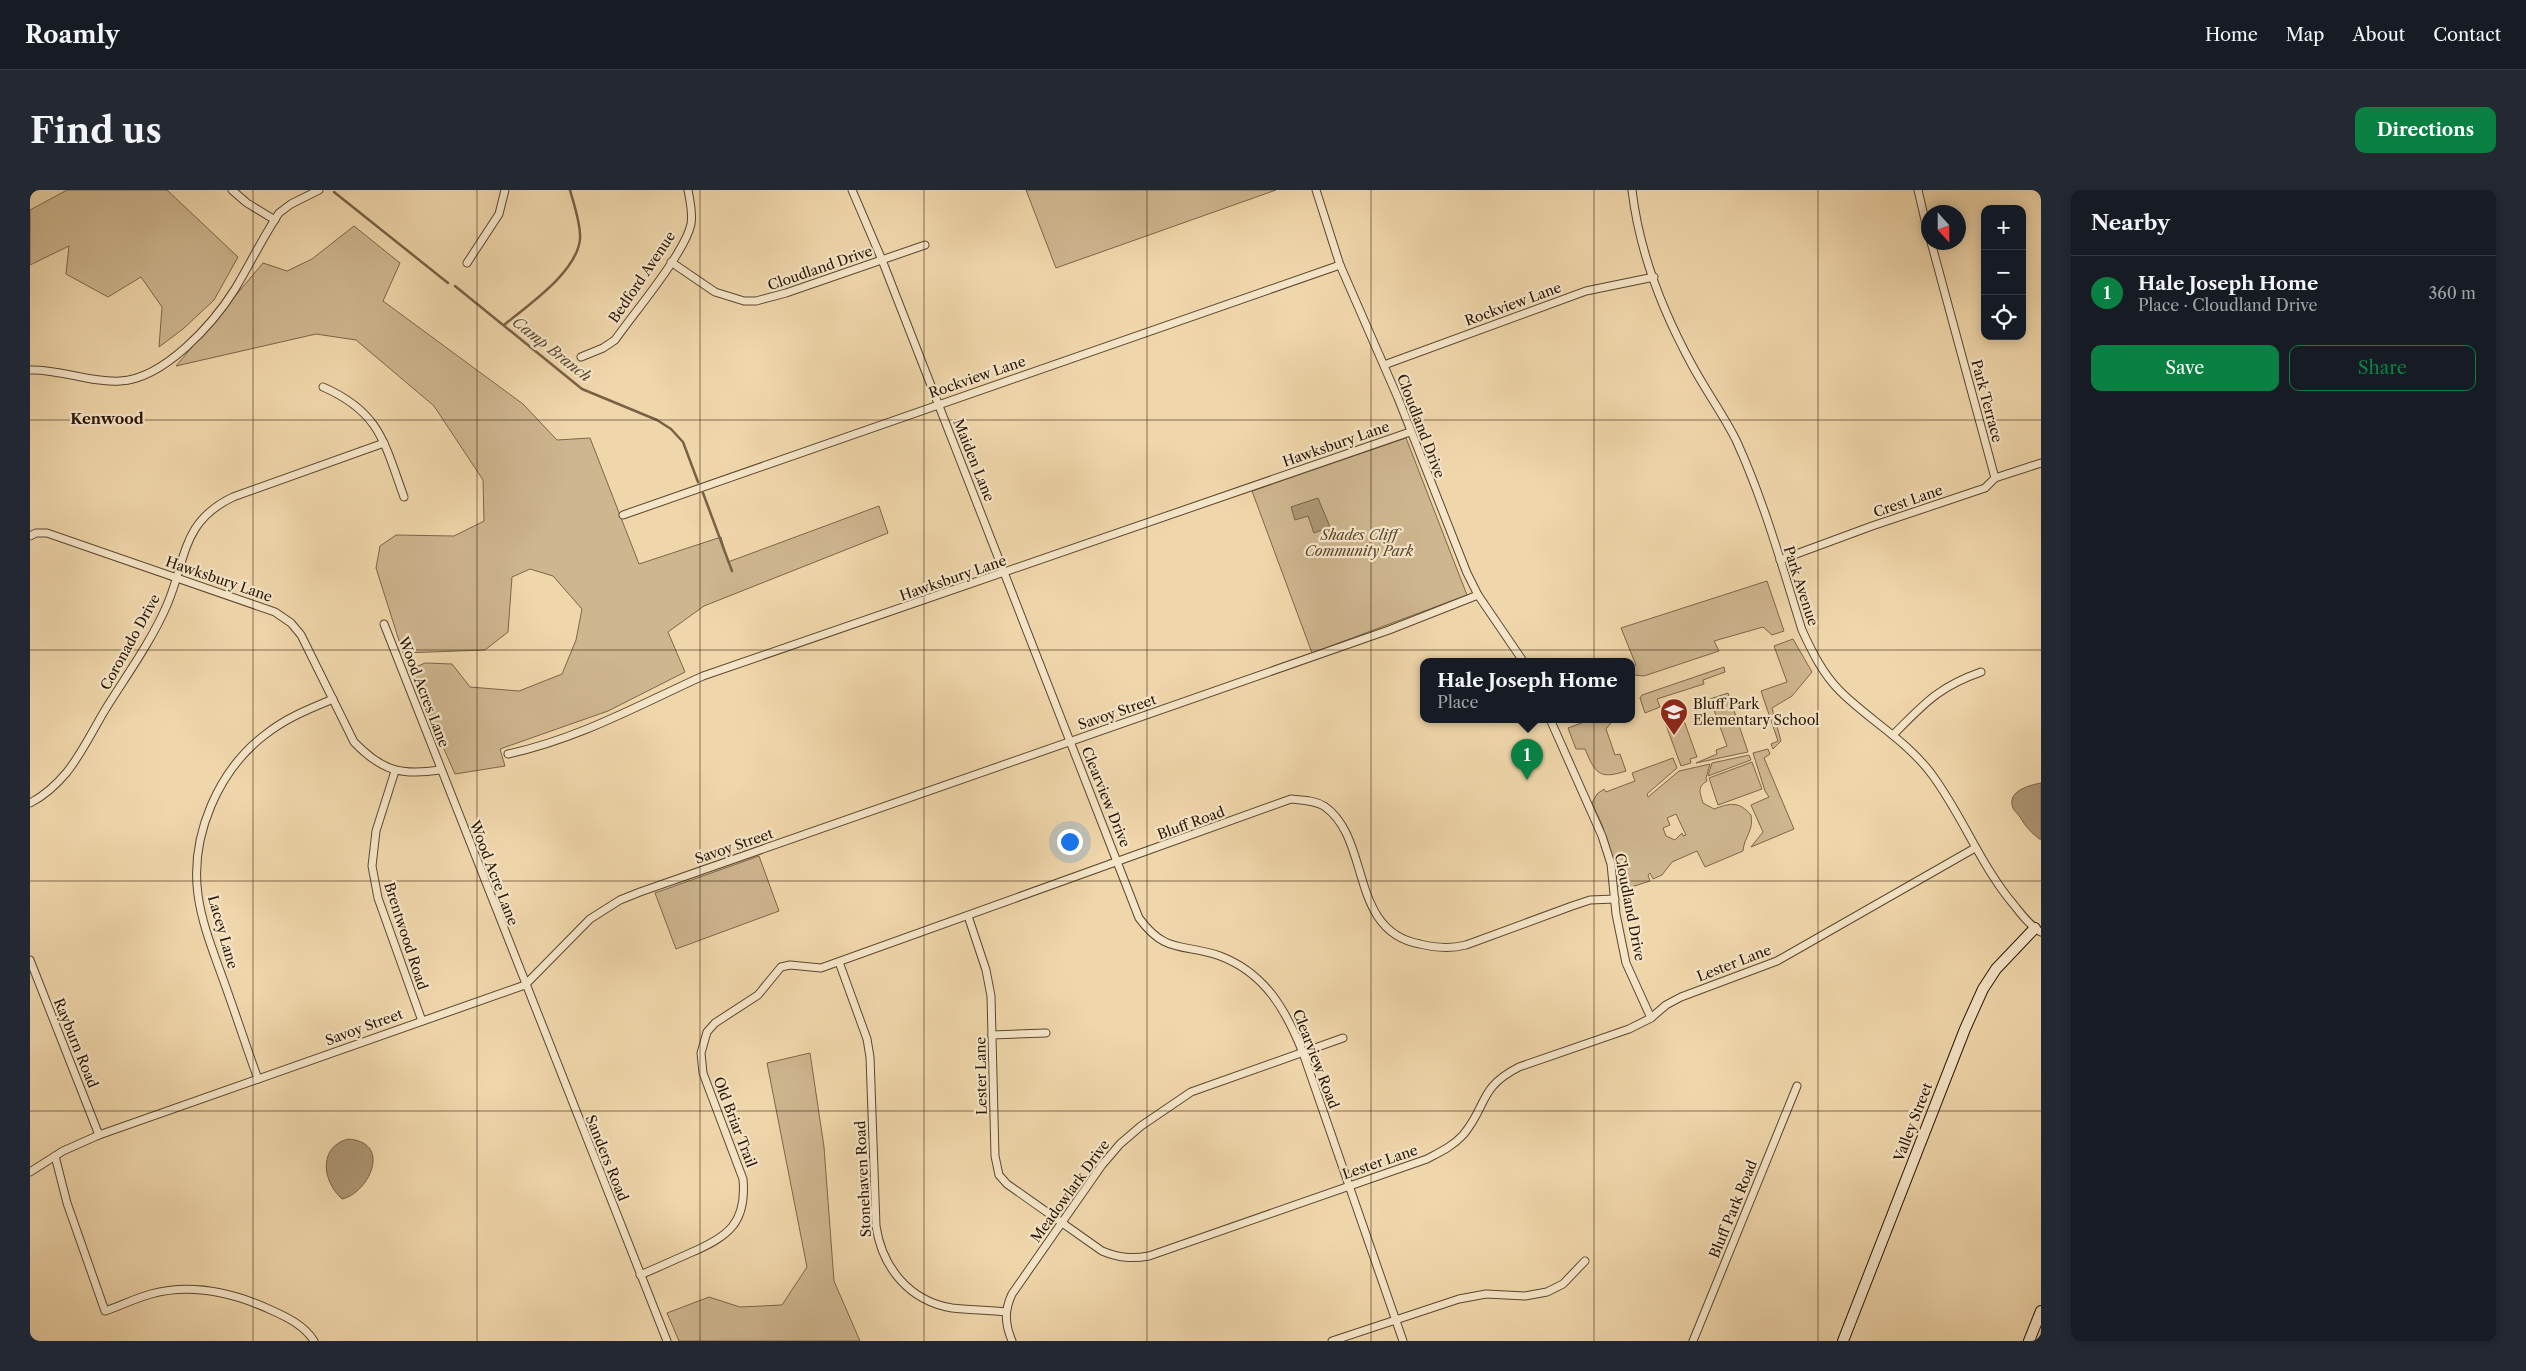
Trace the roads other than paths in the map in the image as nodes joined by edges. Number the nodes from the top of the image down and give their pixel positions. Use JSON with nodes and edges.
{"nodes":[{"id":1,"x":232,"y":190,"type":"edge"},
{"id":2,"x":319,"y":190,"type":"edge"},
{"id":3,"x":505,"y":190,"type":"edge"},
{"id":4,"x":688,"y":190,"type":"edge"},
{"id":5,"x":852,"y":190,"type":"edge"},
{"id":6,"x":1316,"y":190,"type":"edge"},
{"id":7,"x":1632,"y":190,"type":"edge"},
{"id":8,"x":1918,"y":190,"type":"edge"},
{"id":9,"x":1921,"y":205,"type":"edge"},
{"id":10,"x":275,"y":220,"type":"junction"},
{"id":11,"x":926,"y":245,"type":"dead end"},
{"id":12,"x":1933,"y":250,"type":"edge"},
{"id":13,"x":882,"y":260,"type":"junction"},
{"id":14,"x":671,"y":262,"type":"junction"},
{"id":15,"x":467,"y":263,"type":"dead end"},
{"id":16,"x":1340,"y":265,"type":"junction"},
{"id":17,"x":1654,"y":277,"type":"junction"},
{"id":18,"x":581,"y":356,"type":"dead end"},
{"id":19,"x":1384,"y":365,"type":"junction"},
{"id":20,"x":30,"y":370,"type":"edge"},
{"id":21,"x":323,"y":387,"type":"dead end"},
{"id":22,"x":938,"y":403,"type":"junction"},
{"id":23,"x":1410,"y":432,"type":"junction"},
{"id":24,"x":384,"y":443,"type":"junction"},
{"id":25,"x":2041,"y":463,"type":"edge"},
{"id":26,"x":1995,"y":478,"type":"junction"},
{"id":27,"x":404,"y":497,"type":"dead end"},
{"id":28,"x":623,"y":515,"type":"dead end"},
{"id":29,"x":30,"y":536,"type":"edge"},
{"id":30,"x":1780,"y":560,"type":"junction"},
{"id":31,"x":1006,"y":573,"type":"junction"},
{"id":32,"x":176,"y":578,"type":"junction"},
{"id":33,"x":1478,"y":595,"type":"junction"},
{"id":34,"x":384,"y":624,"type":"dead end"},
{"id":35,"x":1521,"y":658,"type":"edge"},
{"id":36,"x":1981,"y":672,"type":"dead end"},
{"id":37,"x":333,"y":699,"type":"junction"},
{"id":38,"x":1552,"y":723,"type":"edge"},
{"id":39,"x":1893,"y":735,"type":"junction"},
{"id":40,"x":1070,"y":742,"type":"junction"},
{"id":41,"x":508,"y":754,"type":"dead end"},
{"id":42,"x":440,"y":770,"type":"junction"},
{"id":43,"x":395,"y":771,"type":"junction"},
{"id":44,"x":30,"y":803,"type":"edge"},
{"id":45,"x":1974,"y":848,"type":"junction"},
{"id":46,"x":1119,"y":863,"type":"junction"},
{"id":47,"x":1614,"y":899,"type":"junction"},
{"id":48,"x":968,"y":916,"type":"junction"},
{"id":49,"x":2038,"y":930,"type":"edge"},
{"id":50,"x":30,"y":960,"type":"edge"},
{"id":51,"x":839,"y":962,"type":"junction"},
{"id":52,"x":525,"y":985,"type":"junction"},
{"id":53,"x":723,"y":1016,"type":"joint"},
{"id":54,"x":1651,"y":1018,"type":"junction"},
{"id":55,"x":422,"y":1021,"type":"junction"},
{"id":56,"x":1046,"y":1033,"type":"dead end"},
{"id":57,"x":992,"y":1035,"type":"junction"},
{"id":58,"x":1343,"y":1038,"type":"dead end"},
{"id":59,"x":1303,"y":1052,"type":"junction"},
{"id":60,"x":258,"y":1079,"type":"junction"},
{"id":61,"x":1797,"y":1086,"type":"dead end"},
{"id":62,"x":99,"y":1135,"type":"junction"},
{"id":63,"x":55,"y":1156,"type":"junction"},
{"id":64,"x":30,"y":1172,"type":"edge"},
{"id":65,"x":1349,"y":1186,"type":"junction"},
{"id":66,"x":1061,"y":1223,"type":"junction"},
{"id":67,"x":1585,"y":1261,"type":"dead end"},
{"id":68,"x":640,"y":1275,"type":"junction"},
{"id":69,"x":2041,"y":1311,"type":"edge"},
{"id":70,"x":1006,"y":1312,"type":"junction"},
{"id":71,"x":1396,"y":1320,"type":"junction"},
{"id":72,"x":314,"y":1341,"type":"edge"},
{"id":73,"x":667,"y":1341,"type":"edge"},
{"id":74,"x":1012,"y":1341,"type":"edge"},
{"id":75,"x":1332,"y":1341,"type":"edge"},
{"id":76,"x":1403,"y":1341,"type":"edge"},
{"id":77,"x":1693,"y":1341,"type":"edge"},
{"id":78,"x":1843,"y":1341,"type":"edge"},
{"id":79,"x":2029,"y":1341,"type":"edge"}],
"edges":[{"from":1,"to":10,"type":"street"},
{"from":2,"to":10,"type":"street"},
{"from":3,"to":15,"type":"street"},
{"from":4,"to":14,"type":"street","name":"Bedford Avenue"},
{"from":5,"to":13,"type":"street","name":"Maiden Lane"},
{"from":6,"to":16,"type":"street","name":"Cloudland Drive"},
{"from":7,"to":17,"type":"street","name":"Park Avenue"},
{"from":8,"to":9,"type":"street"},
{"from":10,"to":20,"type":"street"},
{"from":11,"to":13,"type":"street","name":"Cloudland Drive"},
{"from":12,"to":26,"type":"street","name":"Park Terrace"},
{"from":13,"to":14,"type":"street","name":"Cloudland Drive"},
{"from":13,"to":22,"type":"street","name":"Maiden Lane"},
{"from":14,"to":18,"type":"street","name":"Bedford Avenue"},
{"from":16,"to":19,"type":"street","name":"Cloudland Drive"},
{"from":16,"to":22,"type":"street","name":"Rockview Lane"},
{"from":17,"to":19,"type":"street","name":"Rockview Lane"},
{"from":17,"to":30,"type":"street","name":"Park Avenue"},
{"from":19,"to":23,"type":"street","name":"Cloudland Drive"},
{"from":21,"to":24,"type":"street"},
{"from":22,"to":28,"type":"street","name":"Rockview Lane"},
{"from":22,"to":31,"type":"street","name":"Maiden Lane"},
{"from":23,"to":31,"type":"street","name":"Hawksbury Lane"},
{"from":23,"to":33,"type":"street","name":"Cloudland Drive"},
{"from":24,"to":27,"type":"street"},
{"from":24,"to":32,"type":"street","name":"Coronado Drive"},
{"from":25,"to":26,"type":"street","name":"Crest Lane"},
{"from":26,"to":30,"type":"street","name":"Crest Lane"},
{"from":29,"to":32,"type":"street","name":"Hawksbury Lane"},
{"from":30,"to":39,"type":"street","name":"Park Avenue"},
{"from":31,"to":40,"type":"street","name":"Maiden Lane"},
{"from":31,"to":41,"type":"street","name":"Hawksbury Lane"},
{"from":32,"to":37,"type":"street","name":"Hawksbury Lane"},
{"from":32,"to":44,"type":"street","name":"Coronado Drive"},
{"from":33,"to":35,"type":"street","name":"Cloudland Drive"},
{"from":33,"to":40,"type":"street","name":"Savoy Street"},
{"from":34,"to":42,"type":"street","name":"Wood Acres Lane"},
{"from":36,"to":39,"type":"street"},
{"from":37,"to":43,"type":"street","name":"Hawksbury Lane"},
{"from":37,"to":60,"type":"street","name":"Lacey Lane"},
{"from":38,"to":47,"type":"street","name":"Cloudland Drive"},
{"from":39,"to":45,"type":"street","name":"Park Avenue"},
{"from":40,"to":46,"type":"street","name":"Clearview Drive"},
{"from":40,"to":52,"type":"street","name":"Savoy Street"},
{"from":42,"to":43,"type":"street","name":"Hawksbury Lane"},
{"from":42,"to":52,"type":"street","name":"Wood Acre Lane"},
{"from":43,"to":55,"type":"street","name":"Brentwood Road"},
{"from":45,"to":49,"type":"street","name":"Park Avenue"},
{"from":45,"to":54,"type":"street","name":"Lester Lane"},
{"from":46,"to":47,"type":"street","name":"Bluff Road"},
{"from":46,"to":48,"type":"street","name":"Bluff Road"},
{"from":46,"to":59,"type":"street","name":"Clearview Road"},
{"from":47,"to":54,"type":"street","name":"Cloudland Drive"},
{"from":48,"to":51,"type":"street","name":"Bluff Road"},
{"from":48,"to":57,"type":"street","name":"Lester Lane"},
{"from":49,"to":78,"type":"street","name":"Valley Street"},
{"from":50,"to":62,"type":"street","name":"Rayburn Road"},
{"from":51,"to":53,"type":"street","name":"Bluff Road"},
{"from":51,"to":70,"type":"street","name":"Stonehaven Road"},
{"from":52,"to":55,"type":"street","name":"Savoy Street"},
{"from":52,"to":68,"type":"street","name":"Sanders Road"},
{"from":53,"to":68,"type":"street","name":"Old Briar Trail"},
{"from":54,"to":65,"type":"street","name":"Lester Lane"},
{"from":55,"to":60,"type":"street","name":"Savoy Street"},
{"from":56,"to":57,"type":"street"},
{"from":57,"to":66,"type":"street","name":"Lester Lane"},
{"from":58,"to":59,"type":"street","name":"Meadowlark Drive"},
{"from":59,"to":65,"type":"street","name":"Clearview Road"},
{"from":59,"to":66,"type":"street","name":"Meadowlark Drive"},
{"from":60,"to":62,"type":"street","name":"Savoy Street"},
{"from":61,"to":77,"type":"street","name":"Bluff Park Road"},
{"from":62,"to":63,"type":"street","name":"Savoy Street"},
{"from":63,"to":64,"type":"street","name":"Savoy Street"},
{"from":63,"to":72,"type":"street"},
{"from":65,"to":66,"type":"street","name":"Lester Lane"},
{"from":65,"to":71,"type":"street","name":"Clearview Road"},
{"from":66,"to":70,"type":"street","name":"Meadowlark Drive"},
{"from":67,"to":71,"type":"street"},
{"from":68,"to":73,"type":"street","name":"Sanders Road"},
{"from":69,"to":79,"type":"street"},
{"from":70,"to":74,"type":"street"},
{"from":71,"to":75,"type":"street"},
{"from":71,"to":76,"type":"street","name":"Clearview Road"}]}
